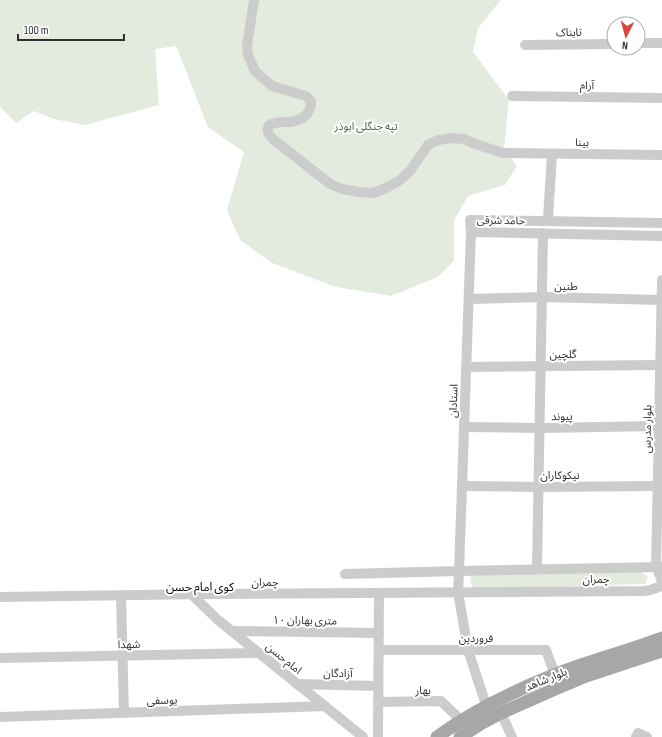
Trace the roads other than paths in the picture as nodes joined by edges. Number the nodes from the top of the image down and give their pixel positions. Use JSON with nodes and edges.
{"nodes":[{"id":1,"x":254,"y":0,"type":"edge"},
{"id":2,"x":646,"y":43,"type":"edge"},
{"id":3,"x":662,"y":43,"type":"edge"},
{"id":4,"x":606,"y":44,"type":"edge"},
{"id":5,"x":525,"y":45,"type":"dead end"},
{"id":6,"x":512,"y":96,"type":"dead end"},
{"id":7,"x":662,"y":98,"type":"edge"},
{"id":8,"x":552,"y":154,"type":"junction"},
{"id":9,"x":662,"y":156,"type":"edge"},
{"id":10,"x":548,"y":221,"type":"junction"},
{"id":11,"x":662,"y":222,"type":"edge"},
{"id":12,"x":471,"y":232,"type":"junction"},
{"id":13,"x":543,"y":233,"type":"junction"},
{"id":14,"x":662,"y":236,"type":"edge"},
{"id":15,"x":662,"y":280,"type":"edge"},
{"id":16,"x":542,"y":297,"type":"junction"},
{"id":17,"x":469,"y":298,"type":"junction"},
{"id":18,"x":662,"y":300,"type":"edge"},
{"id":19,"x":660,"y":365,"type":"junction"},
{"id":20,"x":466,"y":367,"type":"junction"},
{"id":21,"x":541,"y":367,"type":"junction"},
{"id":22,"x":659,"y":426,"type":"junction"},
{"id":23,"x":464,"y":427,"type":"junction"},
{"id":24,"x":540,"y":428,"type":"junction"},
{"id":25,"x":462,"y":486,"type":"junction"},
{"id":26,"x":658,"y":486,"type":"junction"},
{"id":27,"x":539,"y":487,"type":"junction"},
{"id":28,"x":659,"y":567,"type":"edge"},
{"id":29,"x":537,"y":569,"type":"junction"},
{"id":30,"x":459,"y":571,"type":"junction"},
{"id":31,"x":345,"y":574,"type":"dead end"},
{"id":32,"x":662,"y":581,"type":"edge"},
{"id":33,"x":458,"y":592,"type":"junction"},
{"id":34,"x":379,"y":593,"type":"junction"},
{"id":35,"x":192,"y":594,"type":"junction"},
{"id":36,"x":121,"y":595,"type":"junction"},
{"id":37,"x":0,"y":597,"type":"edge"},
{"id":38,"x":231,"y":631,"type":"junction"},
{"id":39,"x":379,"y":633,"type":"junction"},
{"id":40,"x":662,"y":638,"type":"edge"},
{"id":41,"x":379,"y":650,"type":"junction"},
{"id":42,"x":468,"y":650,"type":"junction"},
{"id":43,"x":662,"y":651,"type":"edge"},
{"id":44,"x":259,"y":653,"type":"junction"},
{"id":45,"x":123,"y":656,"type":"junction"},
{"id":46,"x":0,"y":658,"type":"edge"},
{"id":47,"x":555,"y":675,"type":"junction"},
{"id":48,"x":297,"y":684,"type":"junction"},
{"id":49,"x":378,"y":686,"type":"junction"},
{"id":50,"x":378,"y":702,"type":"junction"},
{"id":51,"x":486,"y":705,"type":"junction"},
{"id":52,"x":325,"y":706,"type":"junction"},
{"id":53,"x":124,"y":713,"type":"junction"},
{"id":54,"x":501,"y":713,"type":"junction"},
{"id":55,"x":0,"y":716,"type":"edge"},
{"id":56,"x":461,"y":720,"type":"junction"},
{"id":57,"x":363,"y":737,"type":"edge"},
{"id":58,"x":378,"y":737,"type":"edge"},
{"id":59,"x":437,"y":737,"type":"edge"},
{"id":60,"x":460,"y":737,"type":"edge"},
{"id":61,"x":512,"y":737,"type":"edge"},
{"id":62,"x":636,"y":737,"type":"edge"},
{"id":63,"x":647,"y":737,"type":"edge"}],
"edges":[{"from":1,"to":8,"type":"street","name":"بینا"},
{"from":2,"to":3,"type":"street"},
{"from":4,"to":5,"type":"street","name":"تابناک"},
{"from":6,"to":7,"type":"street","name":"آرام"},
{"from":8,"to":9,"type":"street","name":"بینا"},
{"from":8,"to":10,"type":"street"},
{"from":10,"to":11,"type":"street","name":"حامد شرقی"},
{"from":10,"to":12,"type":"street","name":"حامد شرقی"},
{"from":12,"to":13,"type":"street","name":"حامد شرقی"},
{"from":12,"to":17,"type":"street","name":"استادان"},
{"from":13,"to":14,"type":"street","name":"حامد شرقی"},
{"from":13,"to":16,"type":"street"},
{"from":15,"to":18,"type":"street","name":"بلوار مدرس"},
{"from":16,"to":17,"type":"street","name":"طنین"},
{"from":16,"to":18,"type":"street","name":"طنین"},
{"from":16,"to":21,"type":"street"},
{"from":17,"to":20,"type":"street","name":"استادان"},
{"from":18,"to":19,"type":"street","name":"بلوار مدرس"},
{"from":19,"to":21,"type":"street","name":"گلچین"},
{"from":19,"to":22,"type":"street","name":"بلوار مدرس"},
{"from":20,"to":21,"type":"street","name":"گلچین"},
{"from":20,"to":23,"type":"street","name":"استادان"},
{"from":21,"to":24,"type":"street"},
{"from":22,"to":24,"type":"street","name":"پیوند"},
{"from":22,"to":26,"type":"street","name":"بلوار مدرس"},
{"from":23,"to":24,"type":"street","name":"پیوند"},
{"from":23,"to":25,"type":"street","name":"استادان"},
{"from":24,"to":27,"type":"street"},
{"from":25,"to":27,"type":"street","name":"نیکوکاران"},
{"from":25,"to":30,"type":"street","name":"استادان"},
{"from":26,"to":27,"type":"street","name":"نیکوکاران"},
{"from":26,"to":28,"type":"street","name":"بلوار مدرس"},
{"from":27,"to":29,"type":"street"},
{"from":28,"to":29,"type":"street","name":"چمران"},
{"from":28,"to":32,"type":"street","name":"بلوار مدرس"},
{"from":29,"to":30,"type":"street","name":"چمران"},
{"from":30,"to":31,"type":"street","name":"چمران"},
{"from":30,"to":33,"type":"street"},
{"from":32,"to":33,"type":"street","name":"چمران"},
{"from":33,"to":34,"type":"street","name":"چمران"},
{"from":33,"to":42,"type":"street"},
{"from":34,"to":35,"type":"street","name":"چمران"},
{"from":34,"to":39,"type":"street"},
{"from":35,"to":36,"type":"street","name":"چمران"},
{"from":35,"to":38,"type":"street","name":"امام حسن"},
{"from":36,"to":37,"type":"street","name":"چمران"},
{"from":36,"to":45,"type":"street"},
{"from":38,"to":39,"type":"street","name":"۱۰ متری بهاران"},
{"from":38,"to":44,"type":"street","name":"امام حسن"},
{"from":39,"to":41,"type":"street"},
{"from":40,"to":47,"type":"main road","name":"بلوار شاهد"},
{"from":41,"to":42,"type":"street","name":"فروردین"},
{"from":41,"to":49,"type":"street"},
{"from":42,"to":47,"type":"street","name":"فروردین"},
{"from":42,"to":51,"type":"street"},
{"from":43,"to":54,"type":"main road","name":"بلوار شاهد"},
{"from":44,"to":45,"type":"street","name":"شهدا"},
{"from":44,"to":48,"type":"street","name":"امام حسن"},
{"from":45,"to":46,"type":"street","name":"شهدا"},
{"from":45,"to":53,"type":"street"},
{"from":47,"to":51,"type":"main road","name":"بلوار شاهد"},
{"from":48,"to":49,"type":"street","name":"آزادگان"},
{"from":48,"to":52,"type":"street","name":"امام حسن"},
{"from":49,"to":50,"type":"street"},
{"from":50,"to":56,"type":"street","name":"بهار"},
{"from":50,"to":58,"type":"street"},
{"from":51,"to":56,"type":"main road","name":"بلوار شاهد"},
{"from":52,"to":53,"type":"street","name":"یوسفی"},
{"from":52,"to":57,"type":"street","name":"امام حسن"},
{"from":53,"to":55,"type":"street","name":"یوسفی"},
{"from":54,"to":60,"type":"main road","name":"بلوار شاهد"},
{"from":54,"to":61,"type":"street"},
{"from":56,"to":59,"type":"main road","name":"بلوار شاهد"},
{"from":62,"to":63,"type":"street"}]}
